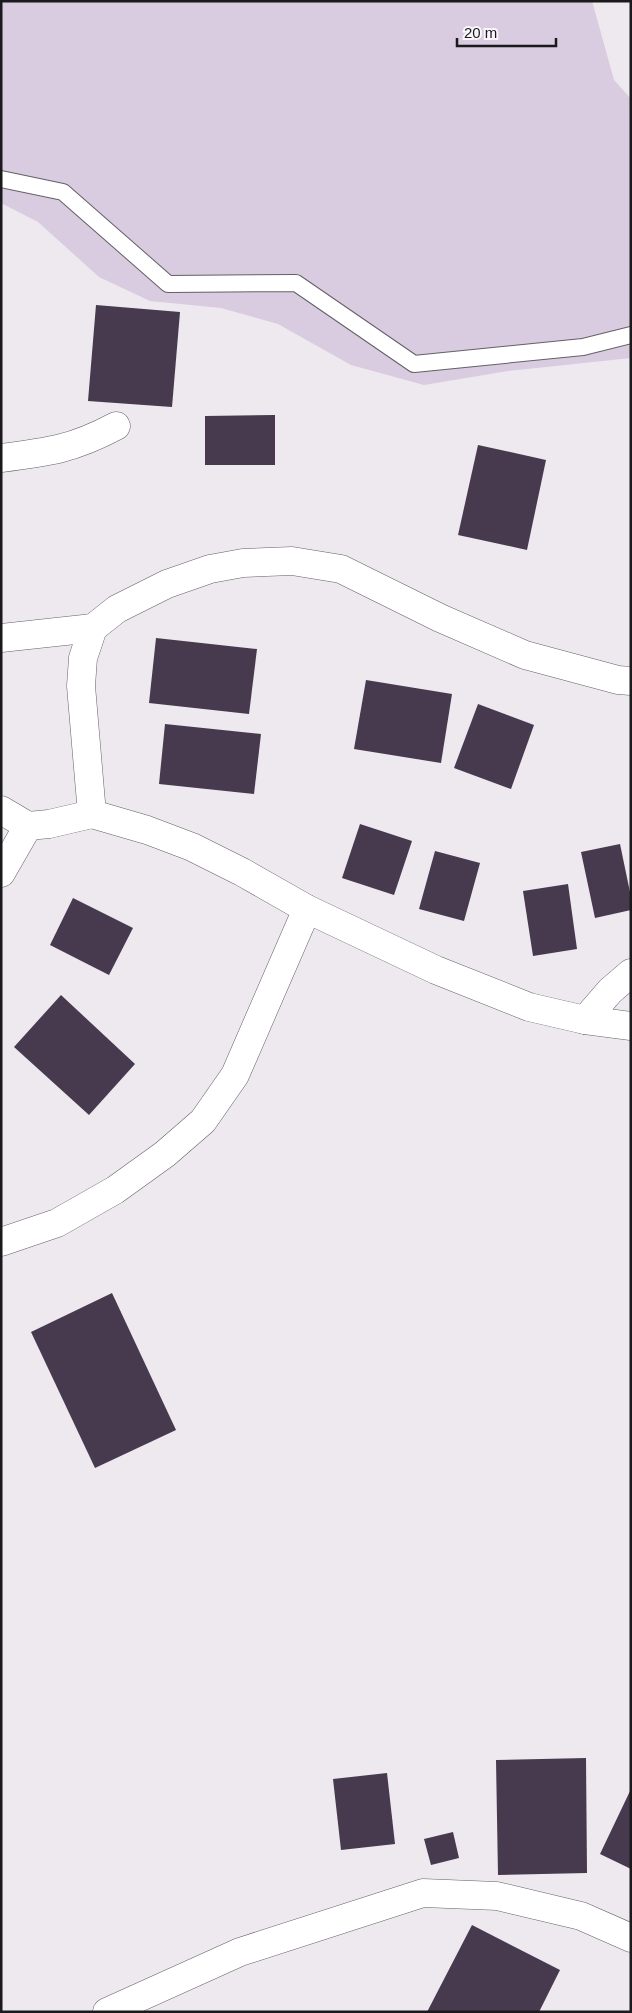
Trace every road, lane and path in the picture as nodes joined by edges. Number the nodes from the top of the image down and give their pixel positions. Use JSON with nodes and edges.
{"nodes":[{"id":1,"x":1,"y":179,"type":"edge"},
{"id":2,"x":631,"y":335,"type":"edge"},
{"id":3,"x":116,"y":426,"type":"dead end"},
{"id":4,"x":1,"y":458,"type":"edge"},
{"id":5,"x":93,"y":628,"type":"junction"},
{"id":6,"x":1,"y":638,"type":"edge"},
{"id":7,"x":631,"y":681,"type":"edge"},
{"id":8,"x":1,"y":810,"type":"edge"},
{"id":9,"x":92,"y":814,"type":"junction"},
{"id":10,"x":28,"y":826,"type":"junction"},
{"id":11,"x":1,"y":872,"type":"edge"},
{"id":12,"x":307,"y":909,"type":"junction"},
{"id":13,"x":631,"y":973,"type":"edge"},
{"id":14,"x":585,"y":1020,"type":"junction"},
{"id":15,"x":631,"y":1026,"type":"edge"},
{"id":16,"x":1,"y":1242,"type":"edge"},
{"id":17,"x":631,"y":1938,"type":"edge"},
{"id":18,"x":107,"y":2012,"type":"edge"}],
"edges":[{"from":1,"to":2,"type":"lane"},
{"from":3,"to":4,"type":"street"},
{"from":5,"to":6,"type":"street"},
{"from":5,"to":7,"type":"street"},
{"from":5,"to":9,"type":"street"},
{"from":8,"to":10,"type":"street"},
{"from":9,"to":10,"type":"street"},
{"from":9,"to":12,"type":"street"},
{"from":10,"to":11,"type":"street"},
{"from":12,"to":14,"type":"street"},
{"from":12,"to":16,"type":"street"},
{"from":13,"to":14,"type":"street"},
{"from":14,"to":15,"type":"street"},
{"from":17,"to":18,"type":"street"}]}
